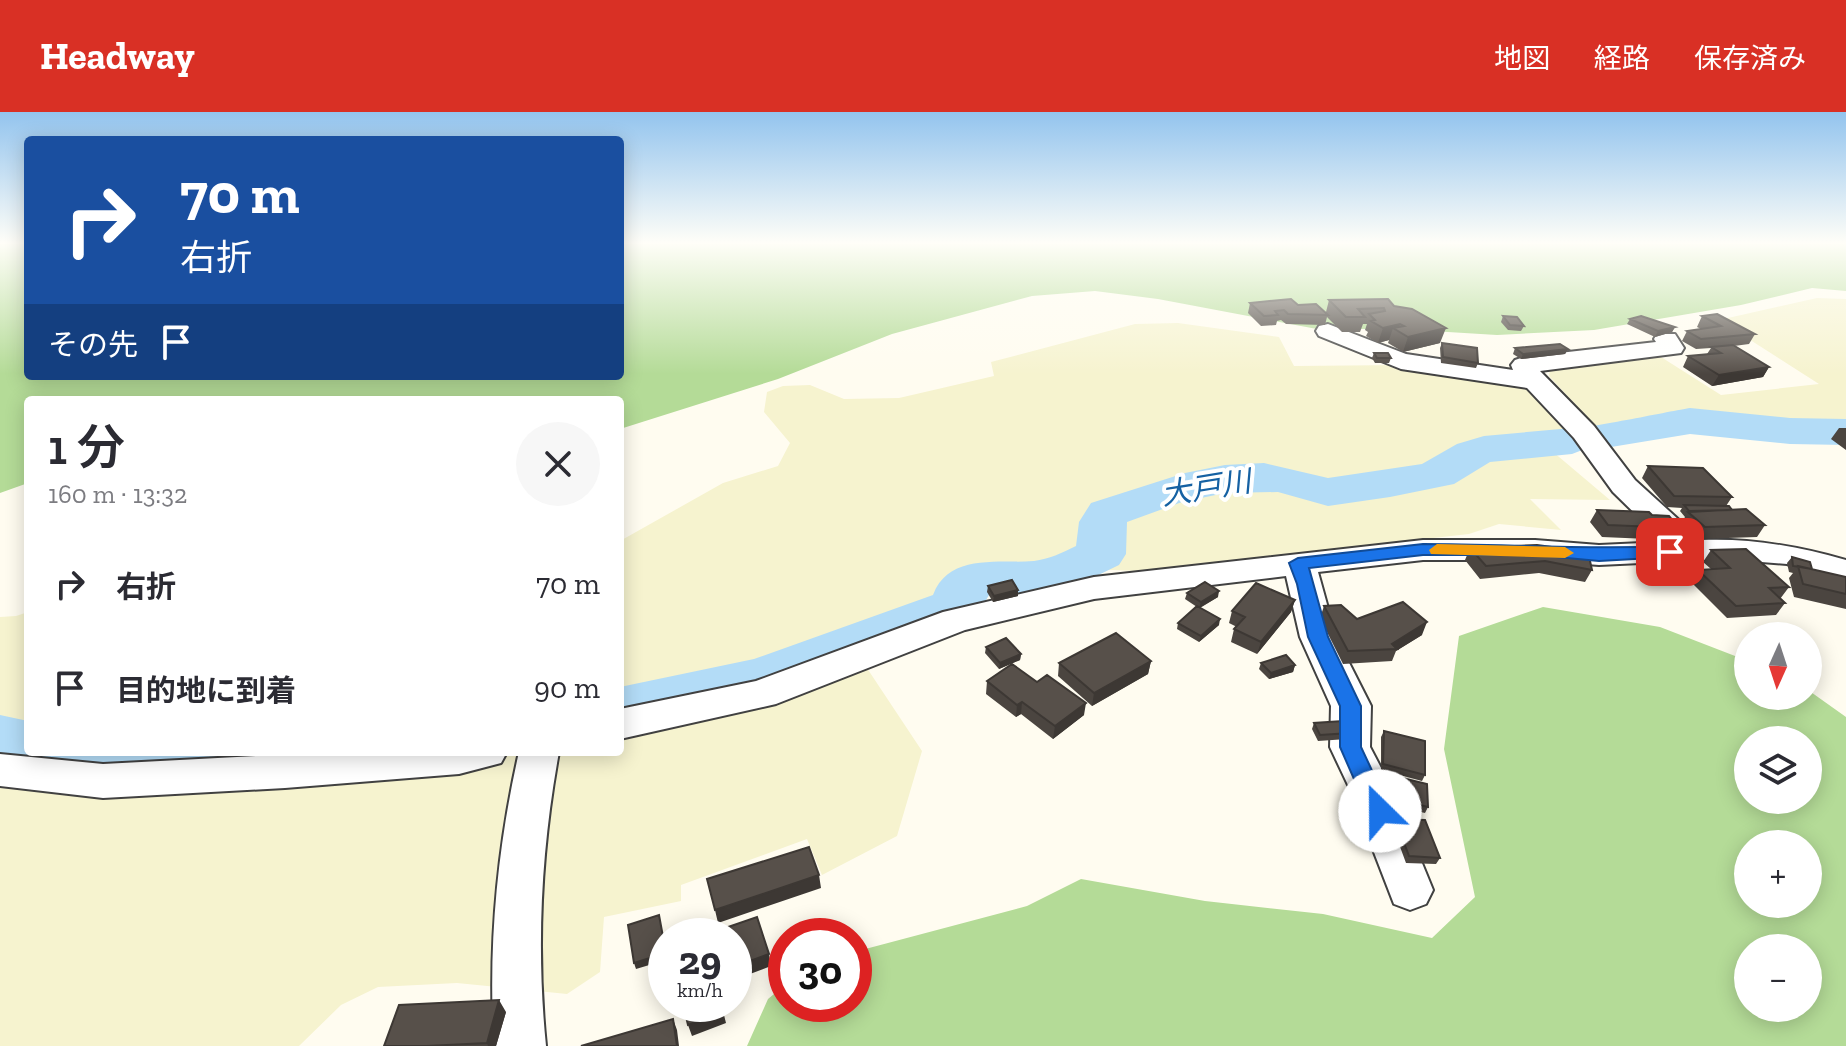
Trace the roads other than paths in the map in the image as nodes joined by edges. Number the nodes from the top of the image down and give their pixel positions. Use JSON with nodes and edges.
{"nodes":[{"id":1,"x":1328,"y":331,"type":"edge"},
{"id":2,"x":1666,"y":339,"type":"edge"},
{"id":3,"x":1535,"y":381,"type":"junction"},
{"id":4,"x":1693,"y":551,"type":"junction"},
{"id":5,"x":1298,"y":563,"type":"junction"},
{"id":6,"x":1846,"y":571,"type":"edge"},
{"id":7,"x":624,"y":723,"type":"edge"},
{"id":8,"x":468,"y":756,"type":"edge"},
{"id":9,"x":538,"y":756,"type":"edge"},
{"id":10,"x":0,"y":770,"type":"edge"},
{"id":11,"x":1410,"y":890,"type":"dead end"},
{"id":12,"x":520,"y":1046,"type":"edge"}],
"edges":[{"from":1,"to":3,"type":"street"},
{"from":2,"to":3,"type":"street"},
{"from":3,"to":4,"type":"street"},
{"from":4,"to":5,"type":"street"},
{"from":4,"to":6,"type":"street"},
{"from":5,"to":7,"type":"street"},
{"from":5,"to":11,"type":"street"},
{"from":8,"to":10,"type":"street"},
{"from":9,"to":12,"type":"street"}]}
